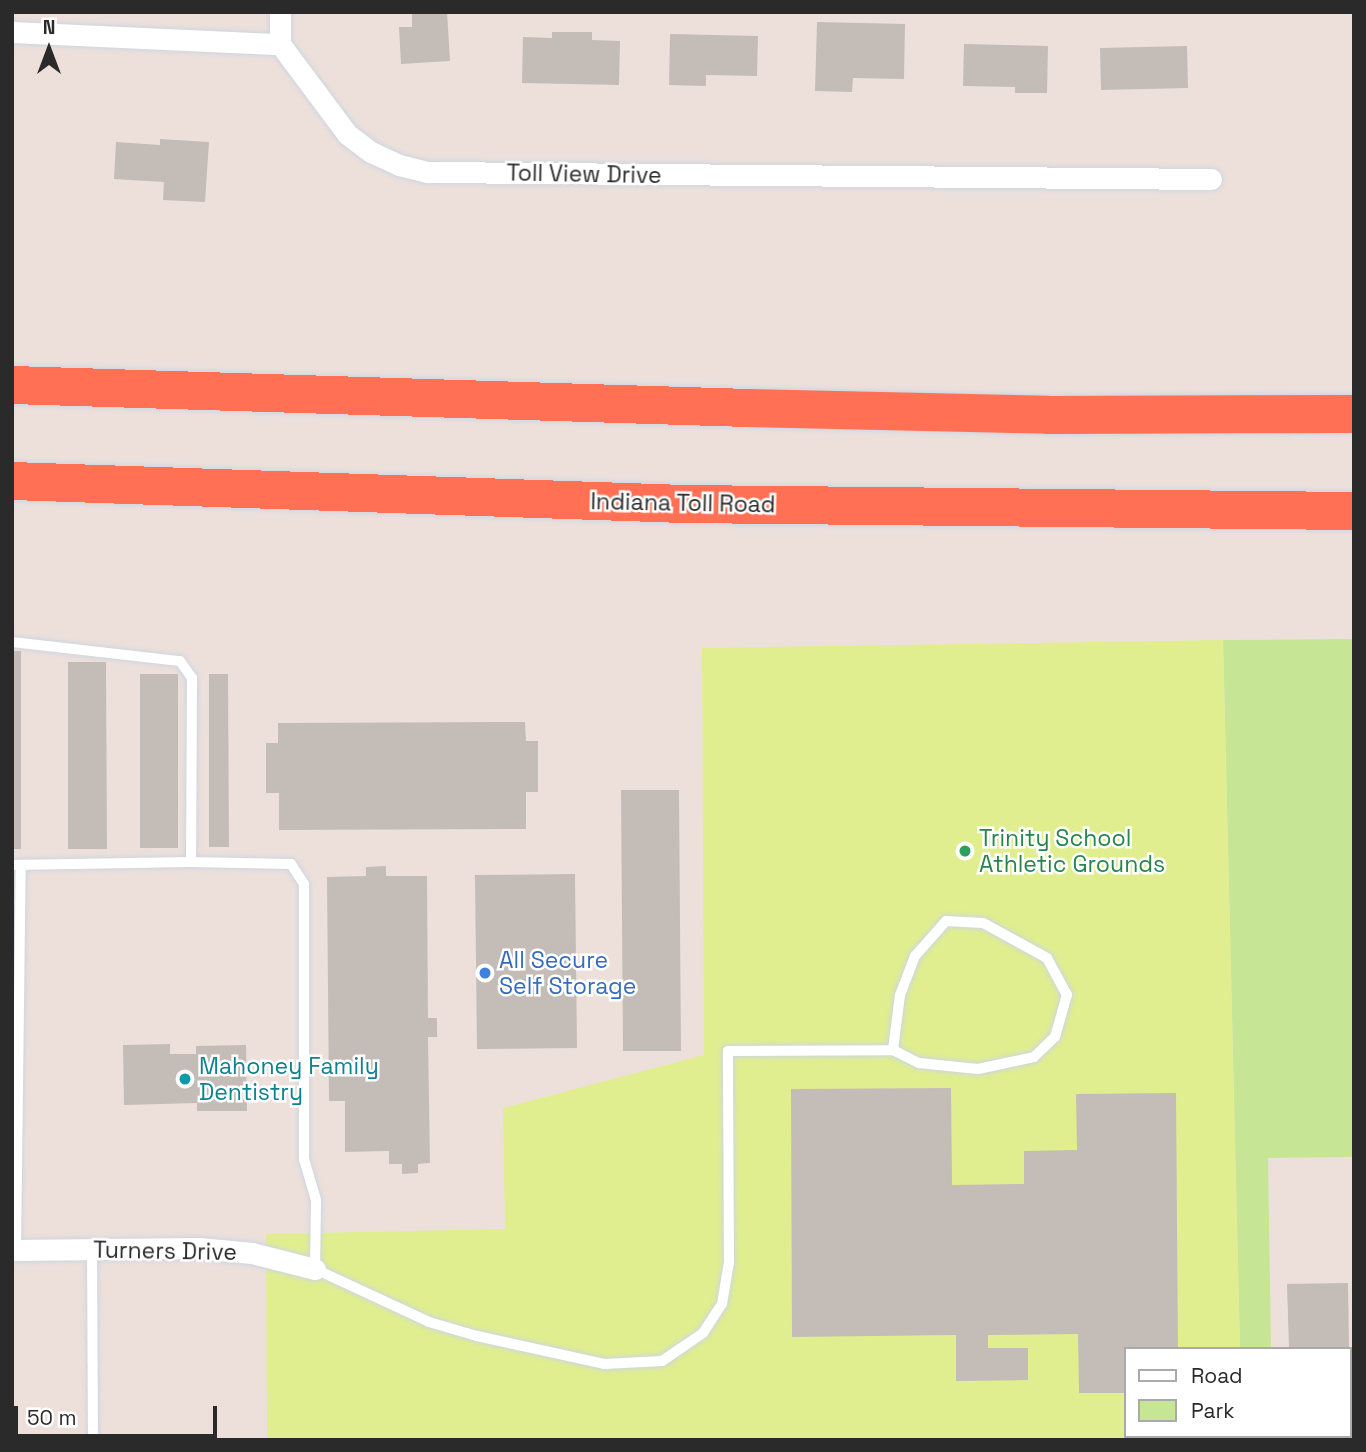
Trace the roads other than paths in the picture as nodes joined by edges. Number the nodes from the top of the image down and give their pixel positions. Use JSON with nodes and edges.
{"nodes":[{"id":1,"x":280,"y":12,"type":"edge"},
{"id":2,"x":12,"y":32,"type":"edge"},
{"id":3,"x":280,"y":44,"type":"junction"},
{"id":4,"x":1211,"y":179,"type":"dead end"},
{"id":5,"x":12,"y":385,"type":"edge"},
{"id":6,"x":1354,"y":414,"type":"edge"},
{"id":7,"x":12,"y":481,"type":"edge"},
{"id":8,"x":1354,"y":511,"type":"edge"},
{"id":9,"x":12,"y":642,"type":"edge"},
{"id":10,"x":191,"y":862,"type":"junction"},
{"id":11,"x":16,"y":865,"type":"edge"},
{"id":12,"x":892,"y":1050,"type":"junction"},
{"id":13,"x":92,"y":1249,"type":"junction"},
{"id":14,"x":14,"y":1250,"type":"edge"},
{"id":15,"x":315,"y":1269,"type":"junction"},
{"id":16,"x":93,"y":1440,"type":"edge"}],
"edges":[{"from":1,"to":3,"type":"street"},
{"from":2,"to":3,"type":"street"},
{"from":3,"to":4,"type":"street","name":"Toll View Drive"},
{"from":5,"to":6,"type":"highway"},
{"from":7,"to":8,"type":"highway","name":"Indiana Toll Road"},
{"from":9,"to":10,"type":"lane"},
{"from":10,"to":11,"type":"lane"},
{"from":10,"to":15,"type":"lane"},
{"from":11,"to":14,"type":"lane"},
{"from":12,"to":12,"type":"lane"},
{"from":12,"to":15,"type":"lane"},
{"from":13,"to":14,"type":"street","name":"Turners Drive"},
{"from":13,"to":15,"type":"street","name":"Turners Drive"},
{"from":13,"to":16,"type":"lane"}]}
